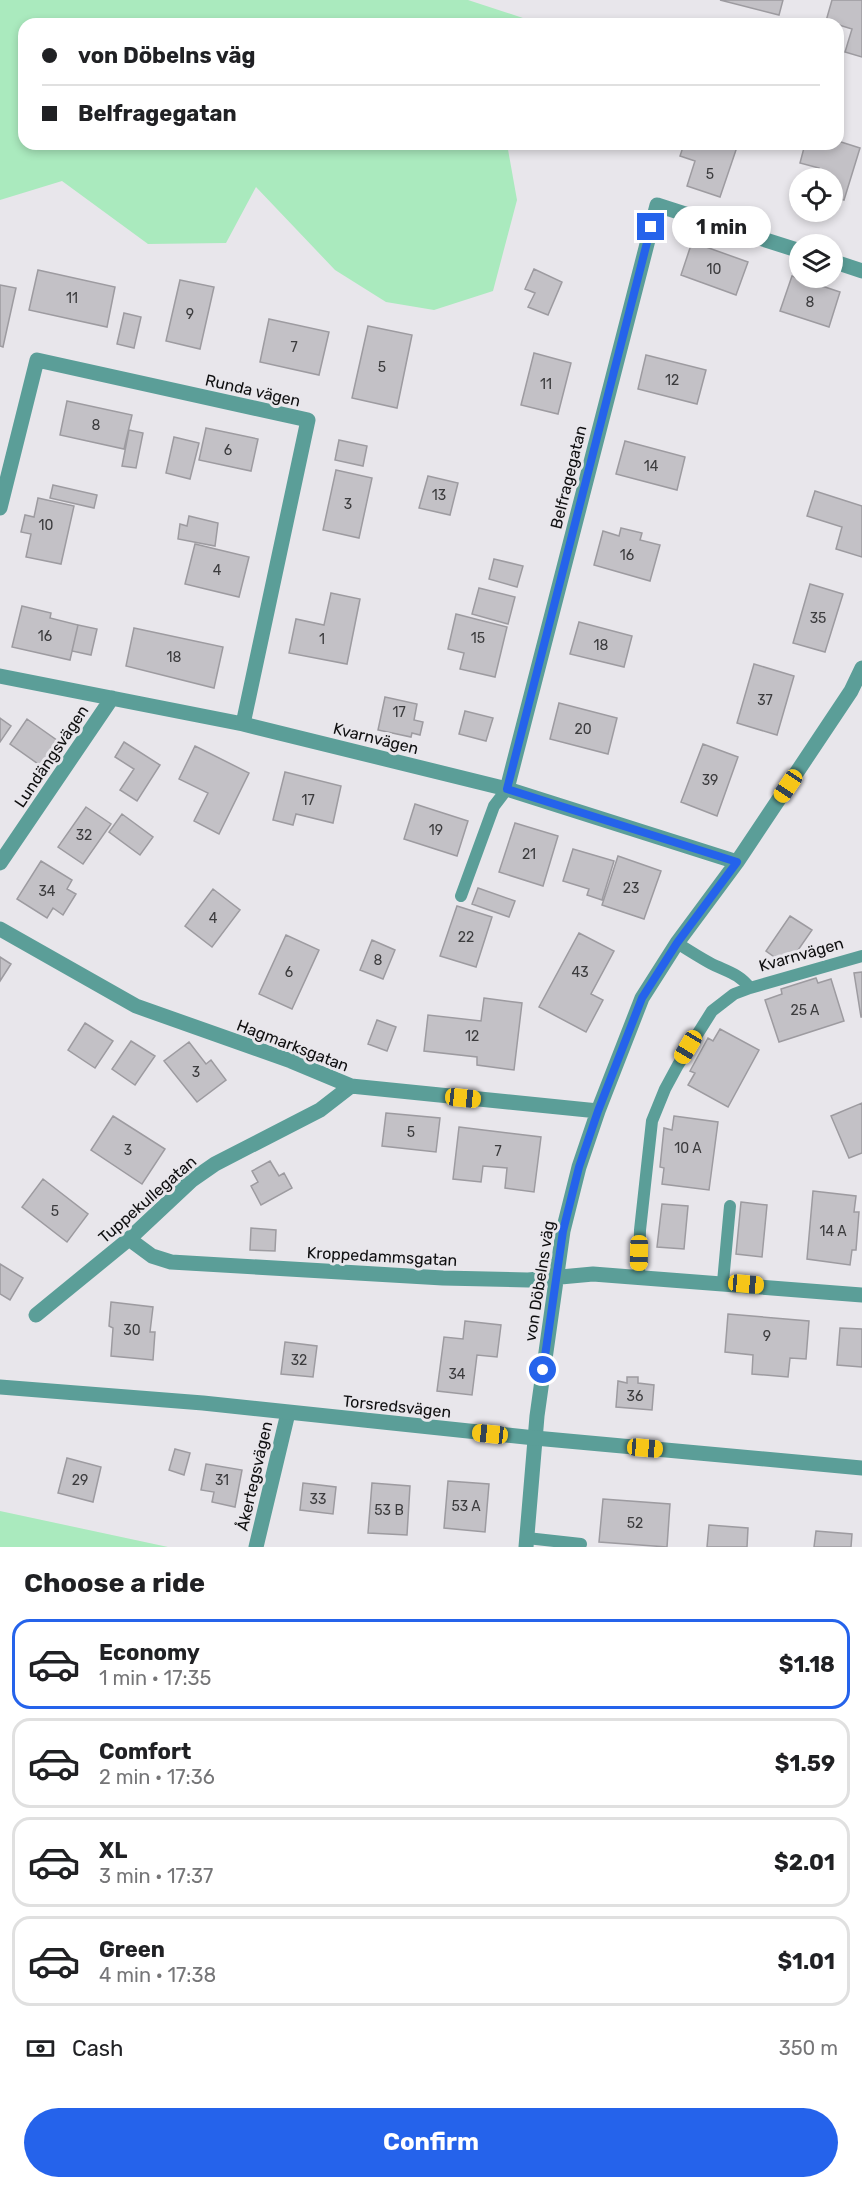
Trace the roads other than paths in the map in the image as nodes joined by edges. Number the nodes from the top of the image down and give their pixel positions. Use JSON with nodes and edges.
{"nodes":[{"id":1,"x":789,"y":247,"type":"edge"},
{"id":2,"x":843,"y":265,"type":"edge"},
{"id":3,"x":862,"y":271,"type":"edge"},
{"id":4,"x":0,"y":508,"type":"edge"},
{"id":5,"x":862,"y":668,"type":"edge"},
{"id":6,"x":0,"y":676,"type":"edge"},
{"id":7,"x":112,"y":698,"type":"junction"},
{"id":8,"x":243,"y":724,"type":"junction"},
{"id":9,"x":507,"y":789,"type":"junction"},
{"id":10,"x":737,"y":862,"type":"junction"},
{"id":11,"x":0,"y":863,"type":"edge"},
{"id":12,"x":461,"y":896,"type":"dead end"},
{"id":13,"x":0,"y":929,"type":"edge"},
{"id":14,"x":677,"y":943,"type":"junction"},
{"id":15,"x":862,"y":956,"type":"edge"},
{"id":16,"x":750,"y":988,"type":"junction"},
{"id":17,"x":351,"y":1086,"type":"junction"},
{"id":18,"x":598,"y":1111,"type":"junction"},
{"id":19,"x":730,"y":1206,"type":"dead end"},
{"id":20,"x":129,"y":1239,"type":"junction"},
{"id":21,"x":639,"y":1276,"type":"junction"},
{"id":22,"x":556,"y":1279,"type":"junction"},
{"id":23,"x":723,"y":1282,"type":"junction"},
{"id":24,"x":862,"y":1295,"type":"edge"},
{"id":25,"x":36,"y":1315,"type":"dead end"},
{"id":26,"x":0,"y":1387,"type":"edge"},
{"id":27,"x":288,"y":1413,"type":"junction"},
{"id":28,"x":535,"y":1438,"type":"junction"},
{"id":29,"x":862,"y":1468,"type":"edge"},
{"id":30,"x":527,"y":1543,"type":"edge"},
{"id":31,"x":581,"y":1545,"type":"dead end"},
{"id":32,"x":256,"y":1547,"type":"edge"}],
"edges":[{"from":1,"to":9,"type":"street","name":"Belfragegatan"},
{"from":2,"to":3,"type":"street"},
{"from":4,"to":8,"type":"street","name":"Runda vägen"},
{"from":5,"to":10,"type":"street","name":"von Döbelns väg"},
{"from":6,"to":7,"type":"street","name":"Kvarnvägen"},
{"from":7,"to":8,"type":"street","name":"Kvarnvägen"},
{"from":7,"to":11,"type":"street","name":"Lundängsvägen"},
{"from":8,"to":9,"type":"street","name":"Kvarnvägen"},
{"from":9,"to":10,"type":"street","name":"Kvarnvägen"},
{"from":9,"to":12,"type":"lane","name":"Belfragegatan"},
{"from":10,"to":14,"type":"street","name":"von Döbelns väg"},
{"from":13,"to":17,"type":"street","name":"Hagmarksgatan"},
{"from":14,"to":16,"type":"lane"},
{"from":14,"to":18,"type":"street","name":"von Döbelns väg"},
{"from":15,"to":16,"type":"lane","name":"Kvarnvägen"},
{"from":16,"to":21,"type":"lane"},
{"from":17,"to":18,"type":"street","name":"Hagmarksgatan"},
{"from":17,"to":20,"type":"street","name":"Tuppekullegatan"},
{"from":18,"to":22,"type":"street","name":"von Döbelns väg"},
{"from":19,"to":23,"type":"lane"},
{"from":20,"to":22,"type":"street","name":"Kroppedammsgatan"},
{"from":20,"to":25,"type":"street","name":"Tuppekullegatan"},
{"from":21,"to":22,"type":"street","name":"Kroppedammsgatan"},
{"from":21,"to":23,"type":"street","name":"Kroppedammsgatan"},
{"from":22,"to":28,"type":"street","name":"von Döbelns väg"},
{"from":23,"to":24,"type":"street","name":"Kroppedammsgatan"},
{"from":26,"to":27,"type":"street","name":"Torsredsvägen"},
{"from":27,"to":28,"type":"street","name":"Torsredsvägen"},
{"from":27,"to":32,"type":"street","name":"Åkertegsvägen"},
{"from":28,"to":29,"type":"street","name":"Torsredsvägen"},
{"from":28,"to":30,"type":"street","name":"von Döbelns väg"},
{"from":30,"to":31,"type":"lane","name":"von Döbelns väg"}]}
